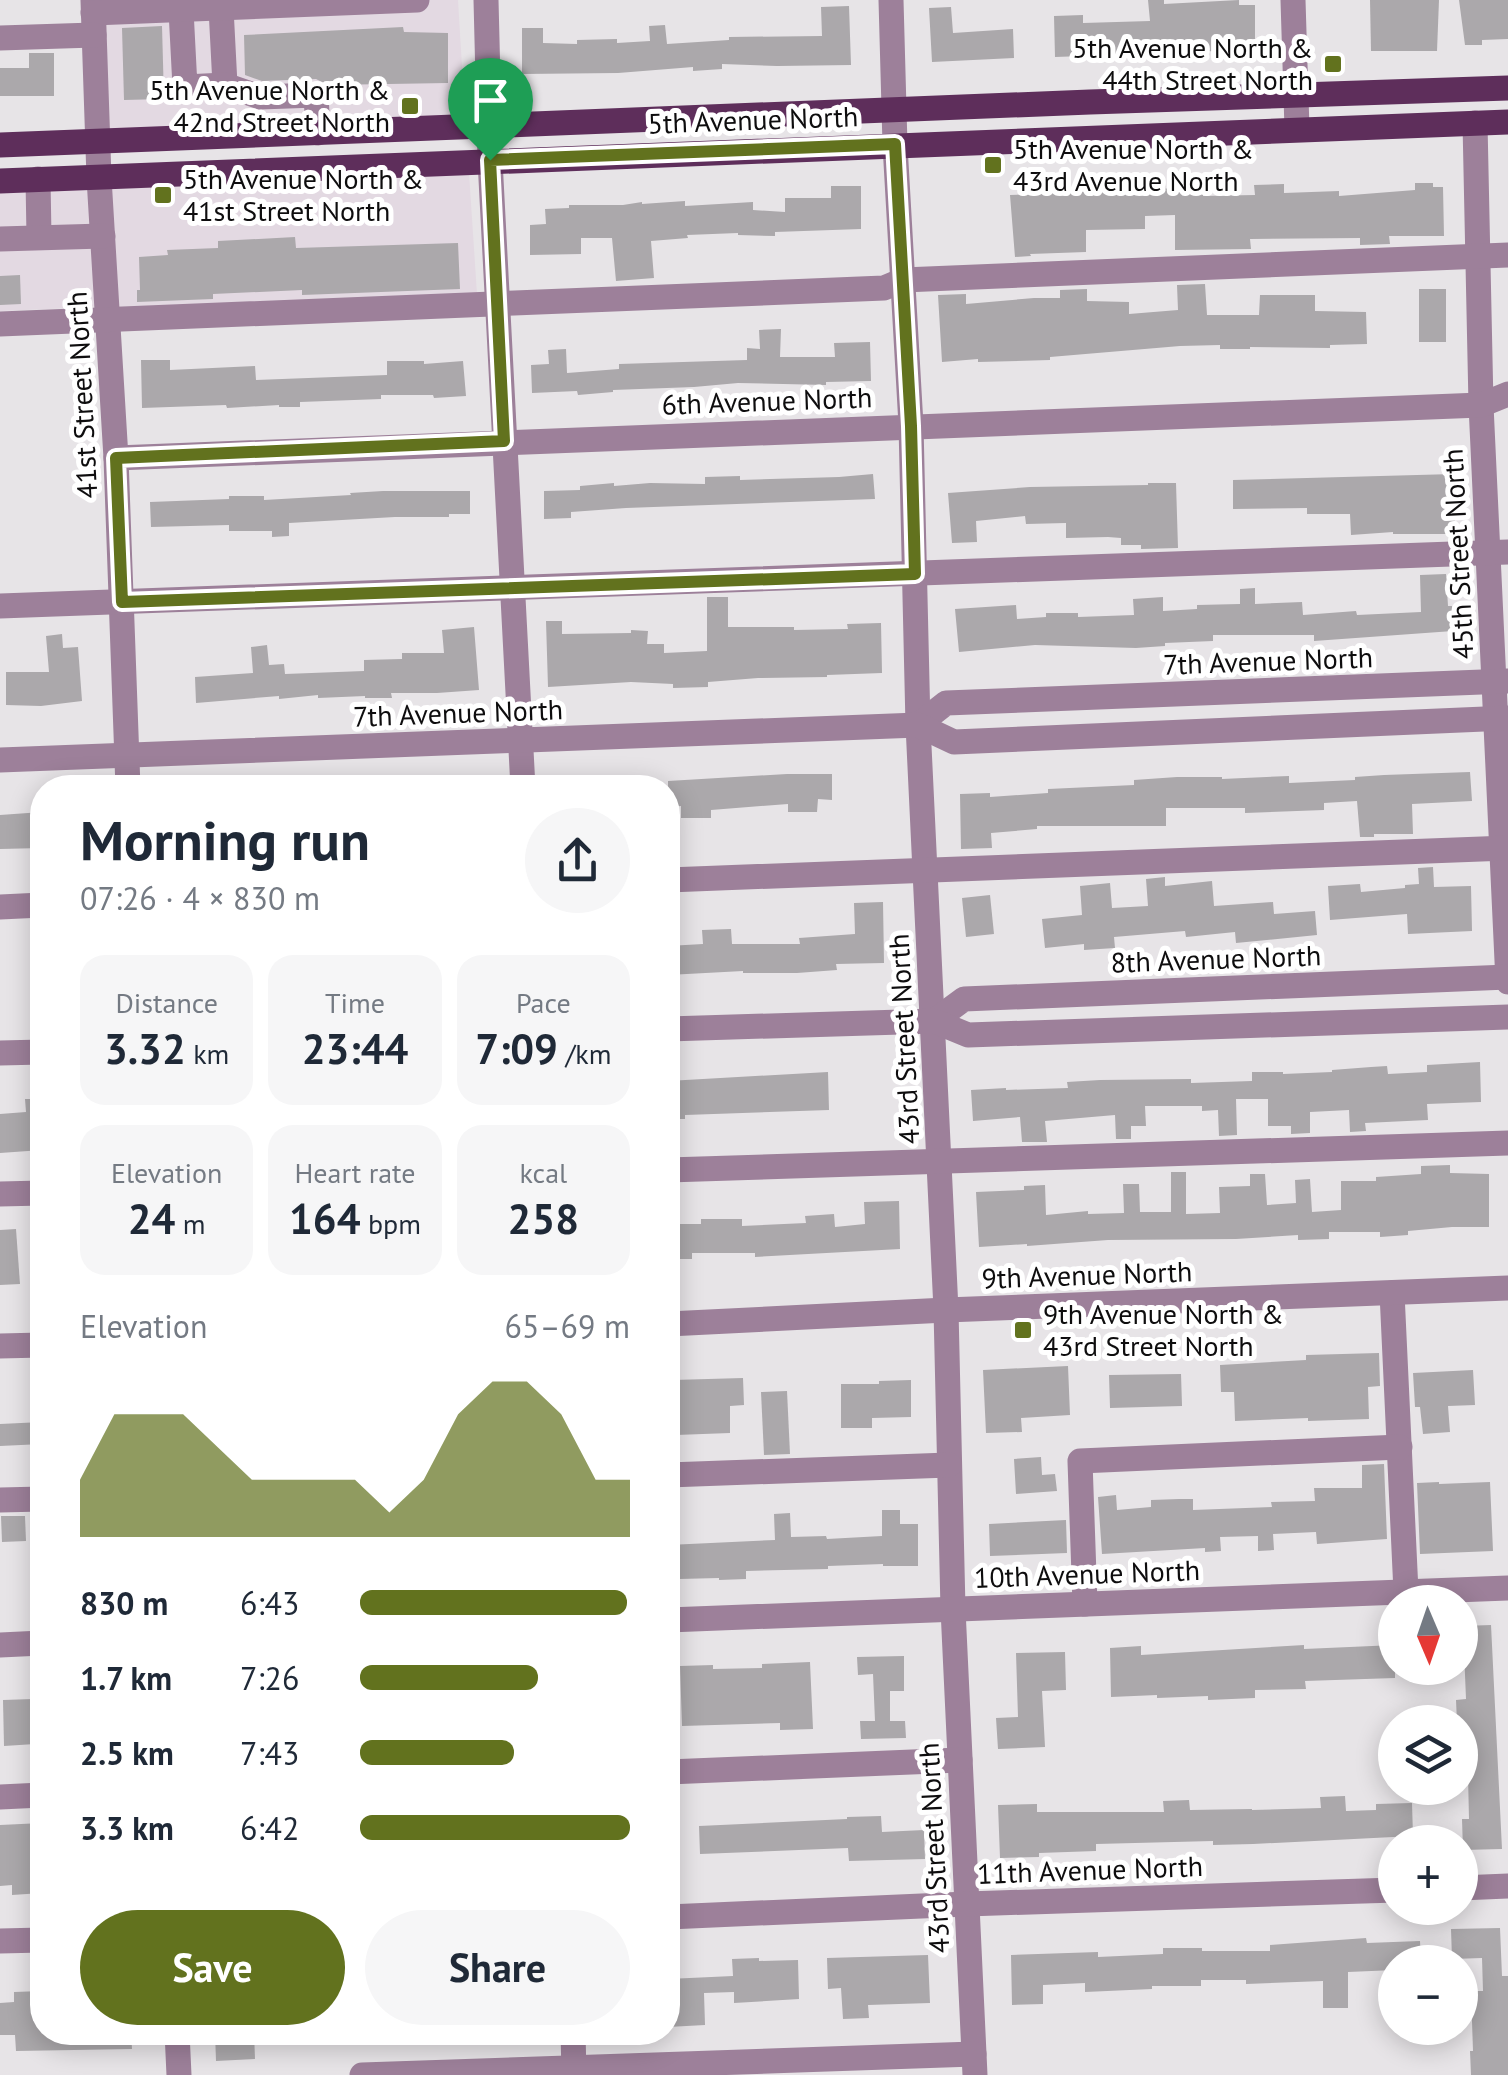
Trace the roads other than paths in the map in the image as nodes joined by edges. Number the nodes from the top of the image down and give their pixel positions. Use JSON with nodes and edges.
{"nodes":[{"id":1,"x":417,"y":0,"type":"edge"},
{"id":2,"x":486,"y":0,"type":"edge"},
{"id":3,"x":890,"y":0,"type":"edge"},
{"id":4,"x":1292,"y":0,"type":"edge"},
{"id":5,"x":221,"y":8,"type":"junction"},
{"id":6,"x":181,"y":10,"type":"junction"},
{"id":7,"x":93,"y":16,"type":"edge"},
{"id":8,"x":0,"y":38,"type":"edge"},
{"id":9,"x":225,"y":85,"type":"junction"},
{"id":10,"x":1499,"y":89,"type":"edge"},
{"id":11,"x":1296,"y":94,"type":"junction"},
{"id":12,"x":260,"y":97,"type":"junction"},
{"id":13,"x":894,"y":109,"type":"junction"},
{"id":14,"x":1508,"y":112,"type":"edge"},
{"id":15,"x":1508,"y":122,"type":"edge"},
{"id":16,"x":1474,"y":123,"type":"junction"},
{"id":17,"x":491,"y":127,"type":"junction"},
{"id":18,"x":1297,"y":129,"type":"junction"},
{"id":19,"x":318,"y":133,"type":"junction"},
{"id":20,"x":261,"y":136,"type":"junction"},
{"id":21,"x":98,"y":142,"type":"junction"},
{"id":22,"x":895,"y":144,"type":"junction"},
{"id":23,"x":0,"y":145,"type":"edge"},
{"id":24,"x":490,"y":160,"type":"junction"},
{"id":25,"x":99,"y":178,"type":"junction"},
{"id":26,"x":38,"y":180,"type":"junction"},
{"id":27,"x":0,"y":181,"type":"edge"},
{"id":28,"x":103,"y":236,"type":"junction"},
{"id":29,"x":0,"y":238,"type":"edge"},
{"id":30,"x":39,"y":238,"type":"junction"},
{"id":31,"x":1508,"y":255,"type":"edge"},
{"id":32,"x":1478,"y":257,"type":"junction"},
{"id":33,"x":903,"y":280,"type":"junction"},
{"id":34,"x":497,"y":304,"type":"junction"},
{"id":35,"x":108,"y":320,"type":"junction"},
{"id":36,"x":0,"y":324,"type":"edge"},
{"id":37,"x":1508,"y":394,"type":"edge"},
{"id":38,"x":1481,"y":404,"type":"junction"},
{"id":39,"x":1508,"y":415,"type":"edge"},
{"id":40,"x":911,"y":426,"type":"junction"},
{"id":41,"x":504,"y":441,"type":"junction"},
{"id":42,"x":116,"y":458,"type":"junction"},
{"id":43,"x":1498,"y":552,"type":"edge"},
{"id":44,"x":915,"y":574,"type":"junction"},
{"id":45,"x":512,"y":588,"type":"junction"},
{"id":46,"x":122,"y":602,"type":"junction"},
{"id":47,"x":0,"y":606,"type":"edge"},
{"id":48,"x":1501,"y":682,"type":"edge"},
{"id":49,"x":1502,"y":719,"type":"edge"},
{"id":50,"x":918,"y":725,"type":"junction"},
{"id":51,"x":522,"y":740,"type":"junction"},
{"id":52,"x":127,"y":755,"type":"junction"},
{"id":53,"x":0,"y":760,"type":"edge"},
{"id":54,"x":128,"y":775,"type":"edge"},
{"id":55,"x":523,"y":775,"type":"edge"},
{"id":56,"x":1505,"y":848,"type":"edge"},
{"id":57,"x":926,"y":869,"type":"junction"},
{"id":58,"x":680,"y":879,"type":"edge"},
{"id":59,"x":30,"y":907,"type":"edge"},
{"id":60,"x":0,"y":908,"type":"edge"},
{"id":61,"x":1508,"y":979,"type":"edge"},
{"id":62,"x":1508,"y":1017,"type":"edge"},
{"id":63,"x":934,"y":1021,"type":"junction"},
{"id":64,"x":680,"y":1028,"type":"edge"},
{"id":65,"x":30,"y":1052,"type":"edge"},
{"id":66,"x":0,"y":1053,"type":"edge"},
{"id":67,"x":1508,"y":1143,"type":"edge"},
{"id":68,"x":940,"y":1161,"type":"junction"},
{"id":69,"x":680,"y":1170,"type":"edge"},
{"id":70,"x":30,"y":1193,"type":"edge"},
{"id":71,"x":0,"y":1194,"type":"edge"},
{"id":72,"x":1508,"y":1288,"type":"edge"},
{"id":73,"x":1392,"y":1293,"type":"junction"},
{"id":74,"x":946,"y":1310,"type":"junction"},
{"id":75,"x":680,"y":1323,"type":"edge"},
{"id":76,"x":30,"y":1345,"type":"edge"},
{"id":77,"x":0,"y":1346,"type":"edge"},
{"id":78,"x":1400,"y":1447,"type":"junction"},
{"id":79,"x":949,"y":1466,"type":"junction"},
{"id":80,"x":680,"y":1475,"type":"edge"},
{"id":81,"x":30,"y":1499,"type":"edge"},
{"id":82,"x":0,"y":1500,"type":"edge"},
{"id":83,"x":1406,"y":1585,"type":"edge"},
{"id":84,"x":1508,"y":1588,"type":"edge"},
{"id":85,"x":1478,"y":1589,"type":"edge"},
{"id":86,"x":1378,"y":1593,"type":"edge"},
{"id":87,"x":1086,"y":1604,"type":"junction"},
{"id":88,"x":952,"y":1609,"type":"junction"},
{"id":89,"x":680,"y":1620,"type":"edge"},
{"id":90,"x":30,"y":1644,"type":"edge"},
{"id":91,"x":0,"y":1645,"type":"edge"},
{"id":92,"x":960,"y":1760,"type":"junction"},
{"id":93,"x":680,"y":1772,"type":"edge"},
{"id":94,"x":30,"y":1796,"type":"edge"},
{"id":95,"x":0,"y":1797,"type":"edge"},
{"id":96,"x":1508,"y":1886,"type":"edge"},
{"id":97,"x":1478,"y":1887,"type":"edge"},
{"id":98,"x":1378,"y":1891,"type":"edge"},
{"id":99,"x":968,"y":1904,"type":"junction"},
{"id":100,"x":680,"y":1916,"type":"edge"},
{"id":101,"x":30,"y":1940,"type":"edge"},
{"id":102,"x":0,"y":1941,"type":"edge"},
{"id":103,"x":178,"y":2045,"type":"edge"},
{"id":104,"x":573,"y":2045,"type":"edge"},
{"id":105,"x":975,"y":2064,"type":"edge"},
{"id":106,"x":574,"y":2071,"type":"edge"},
{"id":107,"x":179,"y":2075,"type":"edge"},
{"id":108,"x":362,"y":2075,"type":"edge"}],
"edges":[{"from":1,"to":5,"type":"street"},
{"from":2,"to":17,"type":"street"},
{"from":3,"to":13,"type":"street","name":"43rd Street North"},
{"from":4,"to":11,"type":"street"},
{"from":5,"to":6,"type":"street"},
{"from":5,"to":9,"type":"street"},
{"from":6,"to":7,"type":"street"},
{"from":6,"to":9,"type":"street"},
{"from":7,"to":8,"type":"street"},
{"from":7,"to":21,"type":"street","name":"41st Street North"},
{"from":9,"to":12,"type":"street"},
{"from":10,"to":11,"type":"main road","name":"5th Avenue North"},
{"from":10,"to":14,"type":"street"},
{"from":11,"to":13,"type":"main road","name":"5th Avenue North"},
{"from":11,"to":18,"type":"street"},
{"from":12,"to":19,"type":"street"},
{"from":12,"to":20,"type":"street"},
{"from":13,"to":17,"type":"main road","name":"5th Avenue North"},
{"from":13,"to":22,"type":"street","name":"43rd Street North"},
{"from":15,"to":16,"type":"main road","name":"5th Avenue North"},
{"from":16,"to":18,"type":"main road","name":"5th Avenue North"},
{"from":16,"to":32,"type":"street","name":"45th Street North"},
{"from":17,"to":19,"type":"main road","name":"5th Avenue North"},
{"from":17,"to":24,"type":"street"},
{"from":18,"to":22,"type":"main road","name":"5th Avenue North"},
{"from":19,"to":20,"type":"main road","name":"5th Avenue North"},
{"from":20,"to":21,"type":"main road","name":"5th Avenue North"},
{"from":21,"to":23,"type":"main road","name":"5th Avenue North"},
{"from":21,"to":25,"type":"street","name":"41st Street North"},
{"from":22,"to":24,"type":"main road","name":"5th Avenue North"},
{"from":22,"to":33,"type":"street","name":"43rd Street North"},
{"from":24,"to":25,"type":"main road","name":"5th Avenue North"},
{"from":24,"to":34,"type":"street"},
{"from":25,"to":26,"type":"main road","name":"5th Avenue North"},
{"from":25,"to":28,"type":"street","name":"41st Street North"},
{"from":26,"to":27,"type":"main road","name":"5th Avenue North"},
{"from":26,"to":30,"type":"street"},
{"from":28,"to":30,"type":"street"},
{"from":28,"to":35,"type":"street","name":"41st Street North"},
{"from":29,"to":30,"type":"street"},
{"from":31,"to":32,"type":"street"},
{"from":32,"to":33,"type":"street"},
{"from":32,"to":38,"type":"street","name":"45th Street North"},
{"from":33,"to":34,"type":"street"},
{"from":33,"to":40,"type":"street","name":"43rd Street North"},
{"from":34,"to":35,"type":"street"},
{"from":34,"to":41,"type":"street"},
{"from":35,"to":36,"type":"street"},
{"from":35,"to":42,"type":"street","name":"41st Street North"},
{"from":37,"to":38,"type":"street","name":"6th Avenue North"},
{"from":38,"to":39,"type":"street","name":"6th Avenue North"},
{"from":38,"to":40,"type":"street","name":"6th Avenue North"},
{"from":38,"to":43,"type":"street","name":"45th Street North"},
{"from":40,"to":41,"type":"street","name":"6th Avenue North"},
{"from":40,"to":44,"type":"street","name":"43rd Street North"},
{"from":41,"to":42,"type":"street","name":"6th Avenue North"},
{"from":41,"to":45,"type":"street"},
{"from":42,"to":46,"type":"street","name":"41st Street North"},
{"from":43,"to":44,"type":"street"},
{"from":43,"to":48,"type":"street","name":"45th Street North"},
{"from":44,"to":45,"type":"street"},
{"from":44,"to":50,"type":"street","name":"43rd Street North"},
{"from":45,"to":46,"type":"street"},
{"from":45,"to":51,"type":"street"},
{"from":46,"to":47,"type":"street"},
{"from":46,"to":52,"type":"street","name":"41st Street North"},
{"from":48,"to":49,"type":"street","name":"45th Street North"},
{"from":48,"to":50,"type":"street","name":"7th Avenue North"},
{"from":49,"to":50,"type":"street","name":"7th Avenue North"},
{"from":49,"to":56,"type":"street","name":"45th Street North"},
{"from":50,"to":51,"type":"street","name":"7th Avenue North"},
{"from":50,"to":57,"type":"street","name":"43rd Street North"},
{"from":51,"to":52,"type":"street","name":"7th Avenue North"},
{"from":51,"to":55,"type":"street"},
{"from":52,"to":53,"type":"street","name":"7th Avenue North"},
{"from":52,"to":54,"type":"street","name":"41st Street North"},
{"from":56,"to":57,"type":"street"},
{"from":56,"to":61,"type":"street","name":"45th Street North"},
{"from":57,"to":58,"type":"street"},
{"from":57,"to":63,"type":"street","name":"43rd Street North"},
{"from":59,"to":60,"type":"street"},
{"from":61,"to":63,"type":"street","name":"8th Avenue North"},
{"from":62,"to":63,"type":"street","name":"8th Avenue North"},
{"from":63,"to":64,"type":"street","name":"8th Avenue North"},
{"from":63,"to":68,"type":"street","name":"43rd Street North"},
{"from":65,"to":66,"type":"street"},
{"from":67,"to":68,"type":"street"},
{"from":68,"to":69,"type":"street"},
{"from":68,"to":74,"type":"street","name":"43rd Street North"},
{"from":70,"to":71,"type":"street"},
{"from":72,"to":73,"type":"street","name":"9th Avenue North"},
{"from":73,"to":74,"type":"street","name":"9th Avenue North"},
{"from":73,"to":78,"type":"street"},
{"from":74,"to":75,"type":"street","name":"9th Avenue North"},
{"from":74,"to":79,"type":"street","name":"43rd Street North"},
{"from":76,"to":77,"type":"street"},
{"from":78,"to":83,"type":"street"},
{"from":78,"to":87,"type":"street"},
{"from":79,"to":80,"type":"street"},
{"from":79,"to":88,"type":"street","name":"43rd Street North"},
{"from":81,"to":82,"type":"street"},
{"from":84,"to":85,"type":"street","name":"10th Avenue North"},
{"from":86,"to":87,"type":"street","name":"10th Avenue North"},
{"from":87,"to":88,"type":"street","name":"10th Avenue North"},
{"from":88,"to":89,"type":"street","name":"10th Avenue North"},
{"from":88,"to":92,"type":"street","name":"43rd Street North"},
{"from":90,"to":91,"type":"street"},
{"from":92,"to":93,"type":"street"},
{"from":92,"to":99,"type":"street","name":"43rd Street North"},
{"from":94,"to":95,"type":"street"},
{"from":96,"to":97,"type":"street"},
{"from":98,"to":99,"type":"street","name":"11th Avenue North"},
{"from":99,"to":100,"type":"street","name":"11th Avenue North"},
{"from":99,"to":105,"type":"street","name":"43rd Street North"},
{"from":101,"to":102,"type":"street"},
{"from":103,"to":107,"type":"street"},
{"from":104,"to":106,"type":"street"},
{"from":105,"to":106,"type":"street"},
{"from":106,"to":108,"type":"street"}]}
